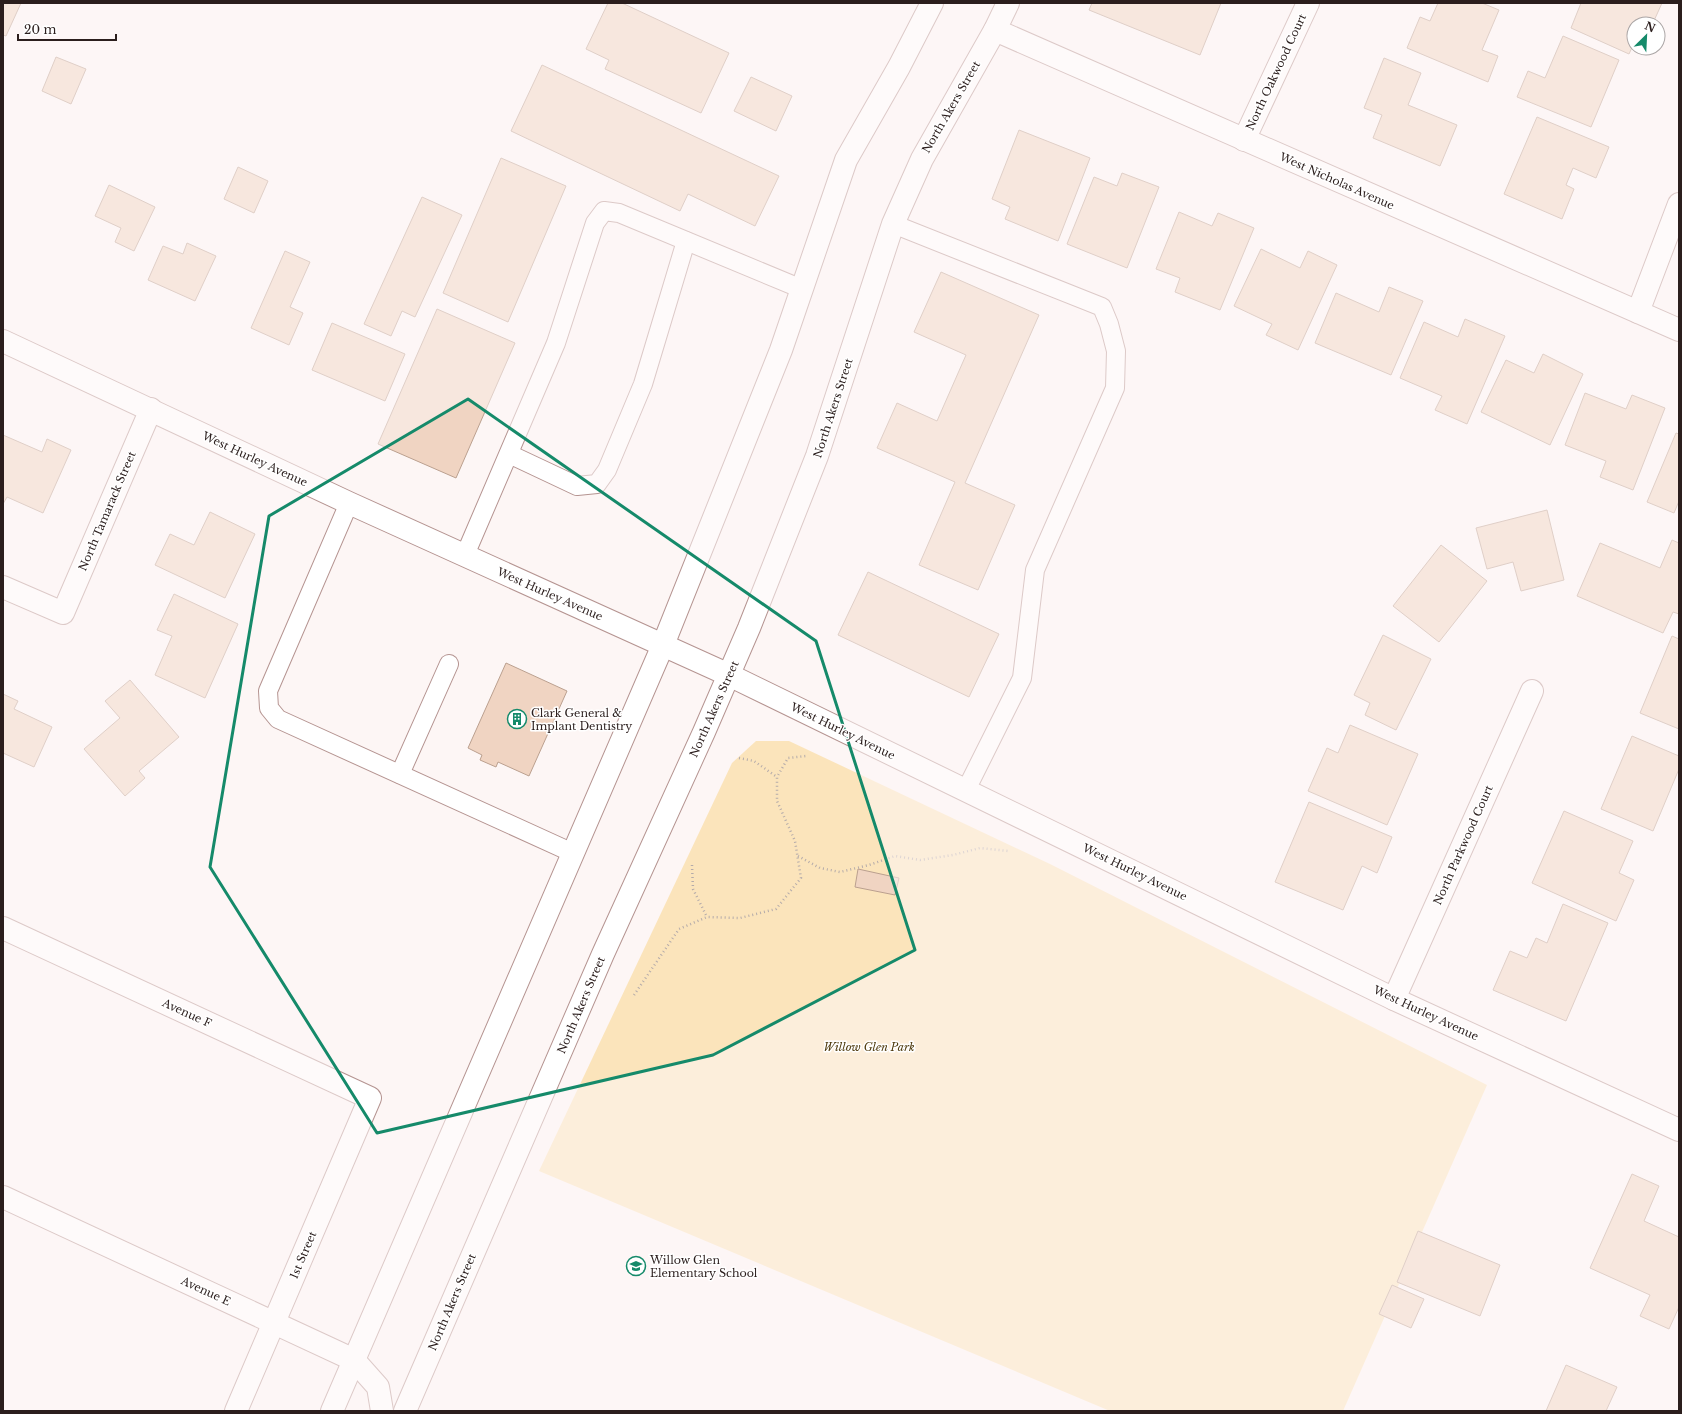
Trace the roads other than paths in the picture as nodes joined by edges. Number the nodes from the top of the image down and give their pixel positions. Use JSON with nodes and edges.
{"nodes":[{"id":1,"x":932,"y":3,"type":"edge"},
{"id":2,"x":1008,"y":3,"type":"edge"},
{"id":3,"x":1308,"y":3,"type":"edge"},
{"id":4,"x":995,"y":30,"type":"junction"},
{"id":5,"x":1244,"y":140,"type":"junction"},
{"id":6,"x":1679,"y":204,"type":"edge"},
{"id":7,"x":893,"y":224,"type":"junction"},
{"id":8,"x":686,"y":240,"type":"junction"},
{"id":9,"x":802,"y":289,"type":"junction"},
{"id":10,"x":1638,"y":312,"type":"junction"},
{"id":11,"x":1679,"y":330,"type":"edge"},
{"id":12,"x":3,"y":341,"type":"edge"},
{"id":13,"x":151,"y":409,"type":"junction"},
{"id":14,"x":509,"y":454,"type":"junction"},
{"id":15,"x":349,"y":503,"type":"junction"},
{"id":16,"x":465,"y":555,"type":"junction"},
{"id":17,"x":3,"y":587,"type":"edge"},
{"id":18,"x":663,"y":645,"type":"junction"},
{"id":19,"x":449,"y":664,"type":"dead end"},
{"id":20,"x":729,"y":675,"type":"junction"},
{"id":21,"x":1532,"y":691,"type":"dead end"},
{"id":22,"x":400,"y":774,"type":"junction"},
{"id":23,"x":966,"y":790,"type":"junction"},
{"id":24,"x":573,"y":853,"type":"junction"},
{"id":25,"x":3,"y":928,"type":"edge"},
{"id":26,"x":1394,"y":999,"type":"junction"},
{"id":27,"x":370,"y":1098,"type":"joint"},
{"id":28,"x":1679,"y":1130,"type":"edge"},
{"id":29,"x":3,"y":1197,"type":"edge"},
{"id":30,"x":274,"y":1323,"type":"junction"},
{"id":31,"x":354,"y":1360,"type":"junction"},
{"id":32,"x":236,"y":1411,"type":"edge"},
{"id":33,"x":332,"y":1411,"type":"edge"},
{"id":34,"x":382,"y":1411,"type":"edge"},
{"id":35,"x":405,"y":1411,"type":"edge"}],
"edges":[{"from":1,"to":9,"type":"street"},
{"from":2,"to":4,"type":"street","name":"North Akers Street"},
{"from":3,"to":5,"type":"street","name":"North Oakwood Court"},
{"from":4,"to":5,"type":"street","name":"West Nicholas Avenue"},
{"from":4,"to":7,"type":"street","name":"North Akers Street"},
{"from":5,"to":10,"type":"street","name":"West Nicholas Avenue"},
{"from":6,"to":10,"type":"street"},
{"from":7,"to":20,"type":"street","name":"North Akers Street"},
{"from":7,"to":23,"type":"lane"},
{"from":8,"to":9,"type":"lane"},
{"from":8,"to":14,"type":"lane"},
{"from":8,"to":14,"type":"lane"},
{"from":9,"to":18,"type":"street"},
{"from":10,"to":11,"type":"street","name":"West Nicholas Avenue"},
{"from":12,"to":13,"type":"street","name":"West Hurley Avenue"},
{"from":13,"to":15,"type":"street","name":"West Hurley Avenue"},
{"from":13,"to":17,"type":"street","name":"North Tamarack Street"},
{"from":14,"to":16,"type":"lane"},
{"from":15,"to":16,"type":"street","name":"West Hurley Avenue"},
{"from":15,"to":22,"type":"lane"},
{"from":16,"to":18,"type":"street","name":"West Hurley Avenue"},
{"from":18,"to":20,"type":"street","name":"West Hurley Avenue"},
{"from":18,"to":24,"type":"street"},
{"from":19,"to":22,"type":"lane"},
{"from":20,"to":23,"type":"street","name":"West Hurley Avenue"},
{"from":20,"to":35,"type":"street","name":"North Akers Street"},
{"from":21,"to":26,"type":"street","name":"North Parkwood Court"},
{"from":22,"to":24,"type":"lane"},
{"from":23,"to":26,"type":"street","name":"West Hurley Avenue"},
{"from":24,"to":31,"type":"street"},
{"from":25,"to":27,"type":"street","name":"Avenue F"},
{"from":26,"to":28,"type":"street","name":"West Hurley Avenue"},
{"from":27,"to":30,"type":"street","name":"1st Street"},
{"from":29,"to":30,"type":"street","name":"Avenue E"},
{"from":30,"to":31,"type":"street","name":"Avenue E"},
{"from":30,"to":32,"type":"street","name":"1st Street"},
{"from":31,"to":33,"type":"street"},
{"from":31,"to":34,"type":"street","name":"Avenue E"}]}
